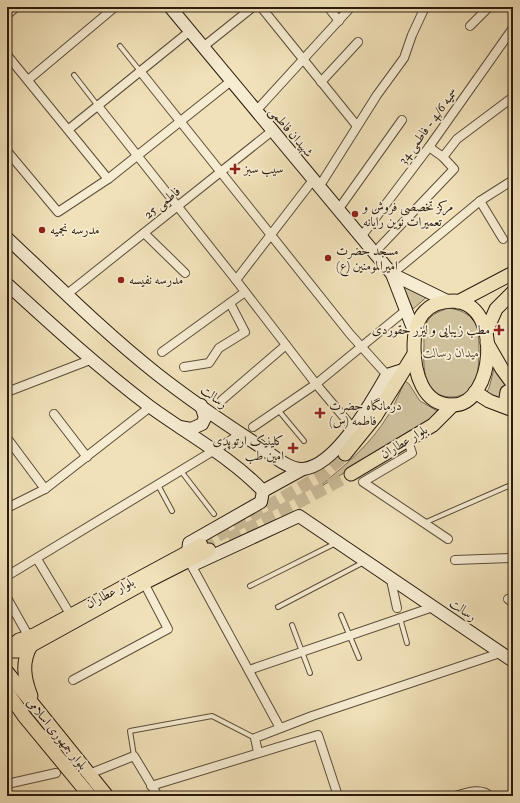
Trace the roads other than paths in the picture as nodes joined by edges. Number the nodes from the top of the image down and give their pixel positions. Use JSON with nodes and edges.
{"nodes":[{"id":1,"x":16,"y":7,"type":"edge"},
{"id":2,"x":115,"y":7,"type":"edge"},
{"id":3,"x":170,"y":7,"type":"edge"},
{"id":4,"x":253,"y":7,"type":"edge"},
{"id":5,"x":261,"y":7,"type":"edge"},
{"id":6,"x":328,"y":7,"type":"edge"},
{"id":7,"x":351,"y":7,"type":"edge"},
{"id":8,"x":425,"y":7,"type":"edge"},
{"id":9,"x":489,"y":7,"type":"edge"},
{"id":10,"x":7,"y":15,"type":"edge"},
{"id":11,"x":339,"y":21,"type":"junction"},
{"id":12,"x":470,"y":26,"type":"dead end"},
{"id":13,"x":513,"y":28,"type":"edge"},
{"id":14,"x":190,"y":31,"type":"junction"},
{"id":15,"x":358,"y":42,"type":"dead end"},
{"id":16,"x":120,"y":46,"type":"dead end"},
{"id":17,"x":203,"y":47,"type":"junction"},
{"id":18,"x":7,"y":55,"type":"edge"},
{"id":19,"x":304,"y":60,"type":"junction"},
{"id":20,"x":140,"y":71,"type":"junction"},
{"id":21,"x":74,"y":75,"type":"dead end"},
{"id":22,"x":28,"y":80,"type":"junction"},
{"id":23,"x":231,"y":81,"type":"junction"},
{"id":24,"x":321,"y":82,"type":"junction"},
{"id":25,"x":513,"y":97,"type":"edge"},
{"id":26,"x":98,"y":106,"type":"junction"},
{"id":27,"x":256,"y":111,"type":"junction"},
{"id":28,"x":402,"y":120,"type":"dead end"},
{"id":29,"x":180,"y":122,"type":"junction"},
{"id":30,"x":357,"y":126,"type":"junction"},
{"id":31,"x":69,"y":130,"type":"junction"},
{"id":32,"x":272,"y":131,"type":"junction"},
{"id":33,"x":429,"y":146,"type":"junction"},
{"id":34,"x":7,"y":151,"type":"edge"},
{"id":35,"x":137,"y":156,"type":"junction"},
{"id":36,"x":442,"y":157,"type":"junction"},
{"id":37,"x":221,"y":171,"type":"junction"},
{"id":38,"x":108,"y":179,"type":"junction"},
{"id":39,"x":513,"y":180,"type":"edge"},
{"id":40,"x":316,"y":183,"type":"junction"},
{"id":41,"x":480,"y":201,"type":"junction"},
{"id":42,"x":177,"y":206,"type":"junction"},
{"id":43,"x":338,"y":210,"type":"junction"},
{"id":44,"x":144,"y":233,"type":"junction"},
{"id":45,"x":271,"y":234,"type":"junction"},
{"id":46,"x":360,"y":237,"type":"junction"},
{"id":47,"x":7,"y":238,"type":"edge"},
{"id":48,"x":503,"y":239,"type":"dead end"},
{"id":49,"x":374,"y":253,"type":"junction"},
{"id":50,"x":185,"y":273,"type":"dead end"},
{"id":51,"x":513,"y":273,"type":"edge"},
{"id":52,"x":392,"y":274,"type":"junction"},
{"id":53,"x":236,"y":280,"type":"junction"},
{"id":54,"x":7,"y":284,"type":"edge"},
{"id":55,"x":480,"y":290,"type":"junction"},
{"id":56,"x":245,"y":292,"type":"junction"},
{"id":57,"x":66,"y":295,"type":"junction"},
{"id":58,"x":509,"y":295,"type":"edge"},
{"id":59,"x":453,"y":302,"type":"junction"},
{"id":60,"x":230,"y":303,"type":"junction"},
{"id":61,"x":406,"y":310,"type":"junction"},
{"id":62,"x":414,"y":331,"type":"junction"},
{"id":63,"x":487,"y":337,"type":"junction"},
{"id":64,"x":286,"y":345,"type":"junction"},
{"id":65,"x":362,"y":348,"type":"junction"},
{"id":66,"x":162,"y":352,"type":"dead end"},
{"id":67,"x":414,"y":354,"type":"junction"},
{"id":68,"x":90,"y":360,"type":"junction"},
{"id":69,"x":184,"y":367,"type":"dead end"},
{"id":70,"x":403,"y":370,"type":"junction"},
{"id":71,"x":387,"y":375,"type":"junction"},
{"id":72,"x":316,"y":384,"type":"junction"},
{"id":73,"x":513,"y":384,"type":"edge"},
{"id":74,"x":513,"y":389,"type":"edge"},
{"id":75,"x":8,"y":390,"type":"edge"},
{"id":76,"x":475,"y":392,"type":"junction"},
{"id":77,"x":222,"y":400,"type":"dead end"},
{"id":78,"x":201,"y":405,"type":"junction"},
{"id":79,"x":453,"y":405,"type":"junction"},
{"id":80,"x":150,"y":407,"type":"junction"},
{"id":81,"x":513,"y":410,"type":"edge"},
{"id":82,"x":279,"y":411,"type":"junction"},
{"id":83,"x":54,"y":414,"type":"dead end"},
{"id":84,"x":179,"y":426,"type":"junction"},
{"id":85,"x":253,"y":427,"type":"dead end"},
{"id":86,"x":353,"y":428,"type":"junction"},
{"id":87,"x":241,"y":434,"type":"junction"},
{"id":88,"x":7,"y":438,"type":"edge"},
{"id":89,"x":304,"y":441,"type":"dead end"},
{"id":90,"x":408,"y":441,"type":"junction"},
{"id":91,"x":213,"y":450,"type":"junction"},
{"id":92,"x":345,"y":454,"type":"tunnel mouth"},
{"id":93,"x":87,"y":458,"type":"junction"},
{"id":94,"x":303,"y":469,"type":"junction"},
{"id":95,"x":181,"y":471,"type":"junction"},
{"id":96,"x":351,"y":474,"type":"tunnel mouth"},
{"id":97,"x":513,"y":484,"type":"edge"},
{"id":98,"x":158,"y":486,"type":"junction"},
{"id":99,"x":45,"y":489,"type":"junction"},
{"id":100,"x":263,"y":491,"type":"junction"},
{"id":101,"x":7,"y":508,"type":"edge"},
{"id":102,"x":172,"y":511,"type":"dead end"},
{"id":103,"x":214,"y":514,"type":"dead end"},
{"id":104,"x":424,"y":523,"type":"junction"},
{"id":105,"x":448,"y":539,"type":"dead end"},
{"id":106,"x":336,"y":542,"type":"junction"},
{"id":107,"x":205,"y":548,"type":"tunnel mouth"},
{"id":108,"x":188,"y":557,"type":"junction"},
{"id":109,"x":513,"y":558,"type":"edge"},
{"id":110,"x":37,"y":559,"type":"junction"},
{"id":111,"x":455,"y":560,"type":"dead end"},
{"id":112,"x":365,"y":562,"type":"junction"},
{"id":113,"x":7,"y":576,"type":"edge"},
{"id":114,"x":391,"y":580,"type":"junction"},
{"id":115,"x":144,"y":583,"type":"junction"},
{"id":116,"x":250,"y":586,"type":"dead end"},
{"id":117,"x":7,"y":598,"type":"edge"},
{"id":118,"x":278,"y":607,"type":"dead end"},
{"id":119,"x":433,"y":607,"type":"junction"},
{"id":120,"x":397,"y":608,"type":"dead end"},
{"id":121,"x":70,"y":614,"type":"junction"},
{"id":122,"x":341,"y":615,"type":"dead end"},
{"id":123,"x":400,"y":618,"type":"junction"},
{"id":124,"x":292,"y":625,"type":"dead end"},
{"id":125,"x":350,"y":636,"type":"junction"},
{"id":126,"x":22,"y":640,"type":"edge"},
{"id":127,"x":407,"y":643,"type":"dead end"},
{"id":128,"x":301,"y":652,"type":"junction"},
{"id":129,"x":500,"y":653,"type":"junction"},
{"id":130,"x":359,"y":658,"type":"dead end"},
{"id":131,"x":513,"y":661,"type":"edge"},
{"id":132,"x":249,"y":670,"type":"junction"},
{"id":133,"x":7,"y":672,"type":"edge"},
{"id":134,"x":310,"y":673,"type":"dead end"},
{"id":135,"x":73,"y":680,"type":"dead end"},
{"id":136,"x":7,"y":692,"type":"edge"},
{"id":137,"x":7,"y":703,"type":"edge"},
{"id":138,"x":35,"y":707,"type":"junction"},
{"id":139,"x":24,"y":716,"type":"junction"},
{"id":140,"x":280,"y":728,"type":"junction"},
{"id":141,"x":255,"y":738,"type":"junction"},
{"id":142,"x":258,"y":752,"type":"junction"},
{"id":143,"x":134,"y":756,"type":"junction"},
{"id":144,"x":56,"y":773,"type":"dead end"},
{"id":145,"x":89,"y":774,"type":"junction"},
{"id":146,"x":8,"y":782,"type":"edge"},
{"id":147,"x":151,"y":786,"type":"junction"},
{"id":148,"x":90,"y":796,"type":"edge"},
{"id":149,"x":107,"y":796,"type":"edge"},
{"id":150,"x":158,"y":796,"type":"edge"},
{"id":151,"x":337,"y":796,"type":"edge"},
{"id":152,"x":455,"y":796,"type":"edge"},
{"id":153,"x":490,"y":796,"type":"edge"}],
"edges":[{"from":1,"to":10,"type":"street"},
{"from":2,"to":22,"type":"street"},
{"from":3,"to":14,"type":"street","name":"شهیدان فاطمی"},
{"from":4,"to":17,"type":"street"},
{"from":5,"to":19,"type":"street"},
{"from":6,"to":11,"type":"street"},
{"from":7,"to":11,"type":"street"},
{"from":8,"to":30,"type":"street"},
{"from":9,"to":12,"type":"street"},
{"from":11,"to":19,"type":"street"},
{"from":13,"to":33,"type":"street","name":"سمیه 4/6 - فاطمی 34"},
{"from":14,"to":17,"type":"street","name":"شهیدان فاطمی"},
{"from":14,"to":20,"type":"street"},
{"from":15,"to":24,"type":"street"},
{"from":16,"to":20,"type":"lane"},
{"from":17,"to":23,"type":"street","name":"شهیدان فاطمی"},
{"from":18,"to":22,"type":"street"},
{"from":19,"to":24,"type":"street"},
{"from":19,"to":27,"type":"street"},
{"from":20,"to":26,"type":"street"},
{"from":20,"to":29,"type":"street"},
{"from":21,"to":26,"type":"lane"},
{"from":22,"to":31,"type":"street"},
{"from":23,"to":27,"type":"street","name":"شهیدان فاطمی"},
{"from":23,"to":29,"type":"street"},
{"from":24,"to":30,"type":"street"},
{"from":25,"to":36,"type":"street"},
{"from":26,"to":31,"type":"street"},
{"from":26,"to":35,"type":"street"},
{"from":27,"to":32,"type":"street","name":"شهیدان فاطمی"},
{"from":28,"to":43,"type":"street"},
{"from":29,"to":35,"type":"street"},
{"from":29,"to":37,"type":"street"},
{"from":30,"to":40,"type":"street"},
{"from":31,"to":38,"type":"street"},
{"from":32,"to":37,"type":"street","name":"فاطمی 25"},
{"from":32,"to":40,"type":"street","name":"شهیدان فاطمی"},
{"from":33,"to":36,"type":"street"},
{"from":33,"to":46,"type":"street","name":"سمیه 4/6 - فاطمی 34"},
{"from":34,"to":38,"type":"street"},
{"from":35,"to":38,"type":"street"},
{"from":35,"to":42,"type":"street"},
{"from":36,"to":49,"type":"street"},
{"from":37,"to":42,"type":"street","name":"فاطمی 25"},
{"from":37,"to":45,"type":"street"},
{"from":39,"to":41,"type":"street"},
{"from":40,"to":43,"type":"street","name":"شهیدان فاطمی"},
{"from":40,"to":45,"type":"street"},
{"from":41,"to":48,"type":"street"},
{"from":41,"to":52,"type":"street"},
{"from":42,"to":44,"type":"street","name":"فاطمی 25"},
{"from":42,"to":53,"type":"street"},
{"from":43,"to":46,"type":"street","name":"شهیدان فاطمی"},
{"from":44,"to":50,"type":"street"},
{"from":44,"to":57,"type":"street","name":"فاطمی 25"},
{"from":45,"to":53,"type":"street"},
{"from":45,"to":65,"type":"street"},
{"from":46,"to":49,"type":"street","name":"شهیدان فاطمی"},
{"from":47,"to":57,"type":"street","name":"رسالت"},
{"from":49,"to":52,"type":"street","name":"شهیدان فاطمی"},
{"from":51,"to":55,"type":"main road"},
{"from":52,"to":59,"type":"street"},
{"from":52,"to":61,"type":"street"},
{"from":53,"to":56,"type":"street"},
{"from":54,"to":68,"type":"street"},
{"from":55,"to":58,"type":"main road"},
{"from":55,"to":59,"type":"main road"},
{"from":56,"to":60,"type":"street"},
{"from":56,"to":64,"type":"street"},
{"from":57,"to":78,"type":"street","name":"رسالت"},
{"from":58,"to":63,"type":"main road"},
{"from":59,"to":62,"type":"main road"},
{"from":59,"to":63,"type":"main road"},
{"from":60,"to":66,"type":"street"},
{"from":60,"to":69,"type":"street"},
{"from":61,"to":62,"type":"street"},
{"from":61,"to":65,"type":"street"},
{"from":62,"to":67,"type":"main road"},
{"from":63,"to":73,"type":"main road"},
{"from":63,"to":76,"type":"main road"},
{"from":64,"to":72,"type":"street"},
{"from":64,"to":77,"type":"street"},
{"from":65,"to":71,"type":"street"},
{"from":65,"to":72,"type":"street"},
{"from":67,"to":70,"type":"main road"},
{"from":67,"to":79,"type":"main road"},
{"from":68,"to":75,"type":"street"},
{"from":68,"to":80,"type":"street"},
{"from":70,"to":71,"type":"street"},
{"from":70,"to":92,"type":"main road"},
{"from":71,"to":86,"type":"street"},
{"from":72,"to":82,"type":"street"},
{"from":72,"to":86,"type":"street"},
{"from":74,"to":81,"type":"main road"},
{"from":76,"to":79,"type":"main road"},
{"from":76,"to":81,"type":"main road"},
{"from":78,"to":84,"type":"street"},
{"from":78,"to":87,"type":"street","name":"رسالت"},
{"from":79,"to":90,"type":"main road","name":"بلوار عطاران"},
{"from":80,"to":84,"type":"street"},
{"from":80,"to":93,"type":"street"},
{"from":82,"to":85,"type":"street"},
{"from":82,"to":89,"type":"lane"},
{"from":83,"to":93,"type":"street"},
{"from":84,"to":91,"type":"street"},
{"from":86,"to":94,"type":"street"},
{"from":87,"to":91,"type":"street"},
{"from":87,"to":94,"type":"street","name":"رسالت"},
{"from":88,"to":99,"type":"street"},
{"from":90,"to":96,"type":"main road","name":"بلوار عطاران"},
{"from":90,"to":104,"type":"street"},
{"from":91,"to":95,"type":"street"},
{"from":91,"to":100,"type":"street"},
{"from":93,"to":99,"type":"street"},
{"from":94,"to":100,"type":"street"},
{"from":95,"to":98,"type":"street"},
{"from":95,"to":103,"type":"lane"},
{"from":97,"to":104,"type":"lane"},
{"from":98,"to":102,"type":"lane"},
{"from":98,"to":110,"type":"street"},
{"from":99,"to":101,"type":"street"},
{"from":100,"to":108,"type":"street"},
{"from":104,"to":105,"type":"street"},
{"from":106,"to":108,"type":"street","name":"رسالت"},
{"from":106,"to":112,"type":"street","name":"رسالت"},
{"from":106,"to":116,"type":"lane"},
{"from":107,"to":108,"type":"main road","name":"بلوار عطاران"},
{"from":108,"to":115,"type":"main road","name":"بلوار عطاران"},
{"from":108,"to":121,"type":"main road","name":"بلوار عطاران"},
{"from":108,"to":132,"type":"street"},
{"from":109,"to":111,"type":"street"},
{"from":110,"to":113,"type":"street"},
{"from":110,"to":121,"type":"street"},
{"from":112,"to":114,"type":"street","name":"رسالت"},
{"from":112,"to":118,"type":"lane"},
{"from":114,"to":119,"type":"street","name":"رسالت"},
{"from":114,"to":120,"type":"street"},
{"from":115,"to":126,"type":"main road","name":"بلوار عطاران"},
{"from":115,"to":135,"type":"street"},
{"from":117,"to":126,"type":"street"},
{"from":119,"to":123,"type":"street"},
{"from":119,"to":129,"type":"street","name":"رسالت"},
{"from":121,"to":126,"type":"main road","name":"بلوار عطاران"},
{"from":122,"to":125,"type":"lane"},
{"from":123,"to":125,"type":"street"},
{"from":123,"to":127,"type":"lane"},
{"from":124,"to":128,"type":"lane"},
{"from":125,"to":128,"type":"street"},
{"from":125,"to":130,"type":"lane"},
{"from":126,"to":138,"type":"main road"},
{"from":128,"to":132,"type":"street"},
{"from":128,"to":134,"type":"lane"},
{"from":129,"to":131,"type":"street","name":"رسالت"},
{"from":129,"to":140,"type":"street"},
{"from":132,"to":140,"type":"street"},
{"from":133,"to":138,"type":"main road","name":"بلوار جمهوری اسلامی"},
{"from":136,"to":139,"type":"main road","name":"بلوار جمهوری اسلامی"},
{"from":137,"to":139,"type":"street"},
{"from":138,"to":145,"type":"main road","name":"بلوار جمهوری اسلامی"},
{"from":139,"to":148,"type":"main road","name":"بلوار جمهوری اسلامی"},
{"from":140,"to":141,"type":"street"},
{"from":141,"to":142,"type":"street"},
{"from":141,"to":143,"type":"lane"},
{"from":142,"to":147,"type":"street"},
{"from":142,"to":151,"type":"street"},
{"from":143,"to":145,"type":"street"},
{"from":143,"to":147,"type":"street"},
{"from":144,"to":146,"type":"street"},
{"from":145,"to":149,"type":"main road","name":"بلوار جمهوری اسلامی"},
{"from":147,"to":150,"type":"street"},
{"from":152,"to":153,"type":"street"}]}
